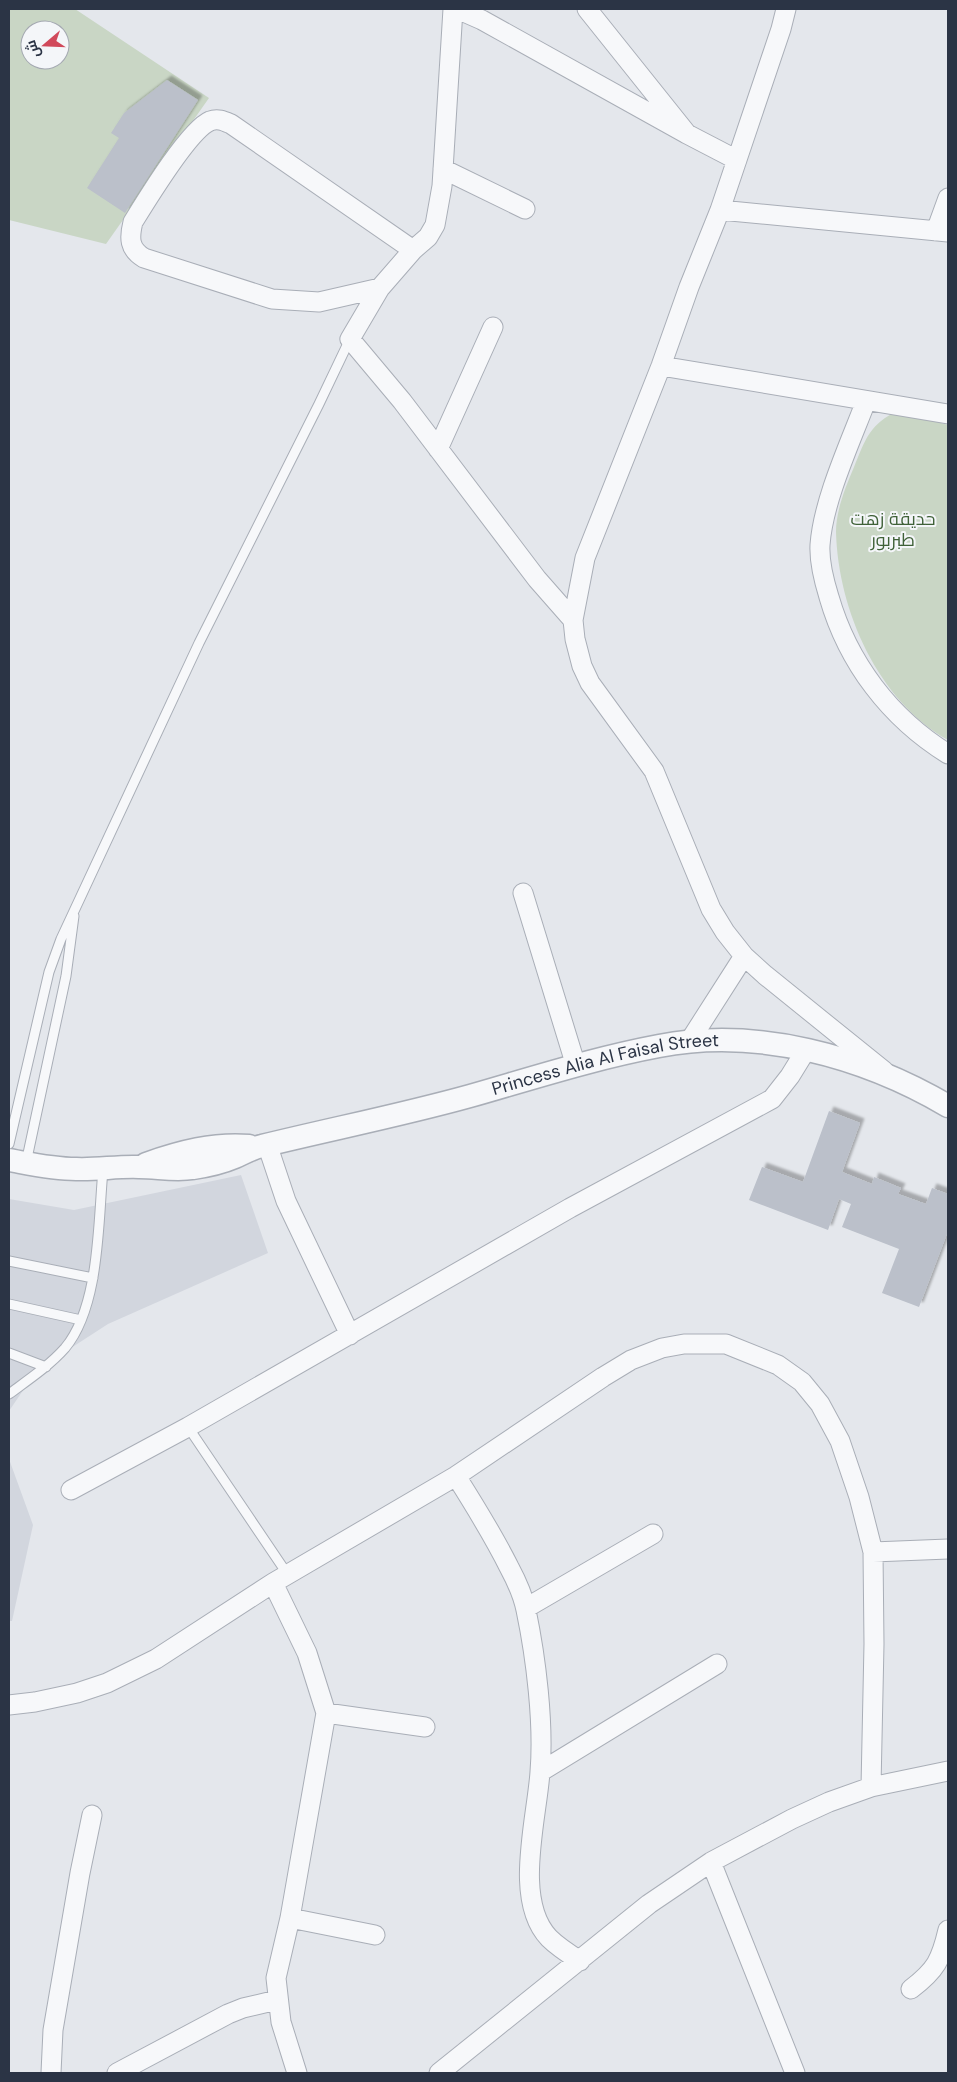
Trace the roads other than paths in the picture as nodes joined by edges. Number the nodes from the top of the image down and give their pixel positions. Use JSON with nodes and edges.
{"nodes":[{"id":1,"x":455,"y":9,"type":"edge"},
{"id":2,"x":587,"y":9,"type":"edge"},
{"id":3,"x":786,"y":9,"type":"edge"},
{"id":4,"x":486,"y":15,"type":"edge"},
{"id":5,"x":687,"y":134,"type":"junction"},
{"id":6,"x":737,"y":160,"type":"junction"},
{"id":7,"x":443,"y":169,"type":"junction"},
{"id":8,"x":948,"y":198,"type":"edge"},
{"id":9,"x":525,"y":209,"type":"dead end"},
{"id":10,"x":720,"y":210,"type":"junction"},
{"id":11,"x":942,"y":231,"type":"edge"},
{"id":12,"x":413,"y":250,"type":"junction"},
{"id":13,"x":380,"y":288,"type":"junction"},
{"id":14,"x":493,"y":328,"type":"dead end"},
{"id":15,"x":350,"y":339,"type":"junction"},
{"id":16,"x":661,"y":366,"type":"junction"},
{"id":17,"x":866,"y":401,"type":"junction"},
{"id":18,"x":948,"y":414,"type":"edge"},
{"id":19,"x":438,"y":449,"type":"junction"},
{"id":20,"x":573,"y":620,"type":"junction"},
{"id":21,"x":948,"y":754,"type":"edge"},
{"id":22,"x":523,"y":893,"type":"dead end"},
{"id":23,"x":75,"y":906,"type":"junction"},
{"id":24,"x":744,"y":956,"type":"junction"},
{"id":25,"x":689,"y":1042,"type":"junction"},
{"id":26,"x":806,"y":1050,"type":"junction"},
{"id":27,"x":576,"y":1066,"type":"junction"},
{"id":28,"x":892,"y":1077,"type":"junction"},
{"id":29,"x":945,"y":1101,"type":"edge"},
{"id":30,"x":9,"y":1144,"type":"edge"},
{"id":31,"x":263,"y":1145,"type":"junction"},
{"id":32,"x":17,"y":1162,"type":"edge"},
{"id":33,"x":103,"y":1169,"type":"junction"},
{"id":34,"x":9,"y":1261,"type":"edge"},
{"id":35,"x":93,"y":1278,"type":"junction"},
{"id":36,"x":9,"y":1304,"type":"edge"},
{"id":37,"x":81,"y":1320,"type":"junction"},
{"id":38,"x":350,"y":1335,"type":"junction"},
{"id":39,"x":9,"y":1353,"type":"edge"},
{"id":40,"x":46,"y":1367,"type":"junction"},
{"id":41,"x":9,"y":1394,"type":"edge"},
{"id":42,"x":188,"y":1428,"type":"junction"},
{"id":43,"x":456,"y":1476,"type":"junction"},
{"id":44,"x":71,"y":1490,"type":"dead end"},
{"id":45,"x":653,"y":1534,"type":"dead end"},
{"id":46,"x":948,"y":1549,"type":"edge"},
{"id":47,"x":873,"y":1552,"type":"junction"},
{"id":48,"x":281,"y":1579,"type":"junction"},
{"id":49,"x":526,"y":1608,"type":"junction"},
{"id":50,"x":717,"y":1664,"type":"dead end"},
{"id":51,"x":9,"y":1706,"type":"edge"},
{"id":52,"x":326,"y":1713,"type":"junction"},
{"id":53,"x":425,"y":1728,"type":"dead end"},
{"id":54,"x":948,"y":1771,"type":"edge"},
{"id":55,"x":540,"y":1772,"type":"junction"},
{"id":56,"x":871,"y":1787,"type":"junction"},
{"id":57,"x":92,"y":1815,"type":"dead end"},
{"id":58,"x":711,"y":1862,"type":"junction"},
{"id":59,"x":290,"y":1918,"type":"junction"},
{"id":60,"x":948,"y":1930,"type":"edge"},
{"id":61,"x":375,"y":1935,"type":"dead end"},
{"id":62,"x":580,"y":1961,"type":"junction"},
{"id":63,"x":911,"y":1989,"type":"dead end"},
{"id":64,"x":277,"y":2000,"type":"junction"},
{"id":65,"x":447,"y":2071,"type":"edge"},
{"id":66,"x":51,"y":2073,"type":"edge"},
{"id":67,"x":117,"y":2073,"type":"edge"},
{"id":68,"x":297,"y":2073,"type":"edge"},
{"id":69,"x":795,"y":2073,"type":"edge"}],
"edges":[{"from":1,"to":4,"type":"street"},
{"from":1,"to":7,"type":"street"},
{"from":2,"to":5,"type":"street"},
{"from":3,"to":6,"type":"street"},
{"from":4,"to":5,"type":"street"},
{"from":5,"to":6,"type":"street"},
{"from":6,"to":10,"type":"street"},
{"from":7,"to":9,"type":"street"},
{"from":7,"to":12,"type":"street"},
{"from":8,"to":11,"type":"street"},
{"from":10,"to":11,"type":"street"},
{"from":10,"to":16,"type":"street"},
{"from":12,"to":13,"type":"street"},
{"from":12,"to":13,"type":"street"},
{"from":13,"to":15,"type":"street"},
{"from":14,"to":19,"type":"street"},
{"from":15,"to":19,"type":"street"},
{"from":15,"to":23,"type":"lane"},
{"from":16,"to":17,"type":"street"},
{"from":16,"to":20,"type":"street"},
{"from":17,"to":18,"type":"street"},
{"from":17,"to":21,"type":"street"},
{"from":19,"to":20,"type":"street"},
{"from":20,"to":24,"type":"street"},
{"from":22,"to":27,"type":"street"},
{"from":23,"to":30,"type":"lane"},
{"from":23,"to":32,"type":"lane"},
{"from":24,"to":25,"type":"street"},
{"from":24,"to":28,"type":"street"},
{"from":25,"to":26,"type":"street","name":"Princess Alia Al Faisal Street"},
{"from":25,"to":27,"type":"street","name":"Princess Alia Al Faisal Street"},
{"from":26,"to":28,"type":"street","name":"Princess Alia Al Faisal Street"},
{"from":26,"to":38,"type":"street"},
{"from":27,"to":31,"type":"street","name":"Princess Alia Al Faisal Street"},
{"from":28,"to":29,"type":"street","name":"Princess Alia Al Faisal Street"},
{"from":31,"to":33,"type":"street","name":"Princess Alia Al Faisal Street"},
{"from":31,"to":38,"type":"street"},
{"from":32,"to":33,"type":"street","name":"Princess Alia Al Faisal Street"},
{"from":33,"to":35,"type":"lane"},
{"from":34,"to":35,"type":"lane"},
{"from":35,"to":37,"type":"lane"},
{"from":36,"to":37,"type":"lane"},
{"from":37,"to":40,"type":"lane"},
{"from":38,"to":42,"type":"street"},
{"from":39,"to":40,"type":"lane"},
{"from":40,"to":41,"type":"lane"},
{"from":42,"to":44,"type":"street"},
{"from":42,"to":48,"type":"lane"},
{"from":43,"to":47,"type":"street"},
{"from":43,"to":48,"type":"street"},
{"from":43,"to":49,"type":"street"},
{"from":45,"to":49,"type":"street"},
{"from":46,"to":47,"type":"street"},
{"from":47,"to":56,"type":"street"},
{"from":48,"to":51,"type":"street"},
{"from":48,"to":52,"type":"street"},
{"from":49,"to":55,"type":"street"},
{"from":50,"to":55,"type":"street"},
{"from":52,"to":53,"type":"street"},
{"from":52,"to":59,"type":"street"},
{"from":54,"to":56,"type":"street"},
{"from":55,"to":62,"type":"street"},
{"from":56,"to":58,"type":"street"},
{"from":57,"to":66,"type":"street"},
{"from":58,"to":62,"type":"street"},
{"from":58,"to":69,"type":"street"},
{"from":59,"to":61,"type":"street"},
{"from":59,"to":64,"type":"street"},
{"from":60,"to":63,"type":"street"},
{"from":62,"to":65,"type":"street"},
{"from":64,"to":67,"type":"street"},
{"from":64,"to":68,"type":"street"}]}
